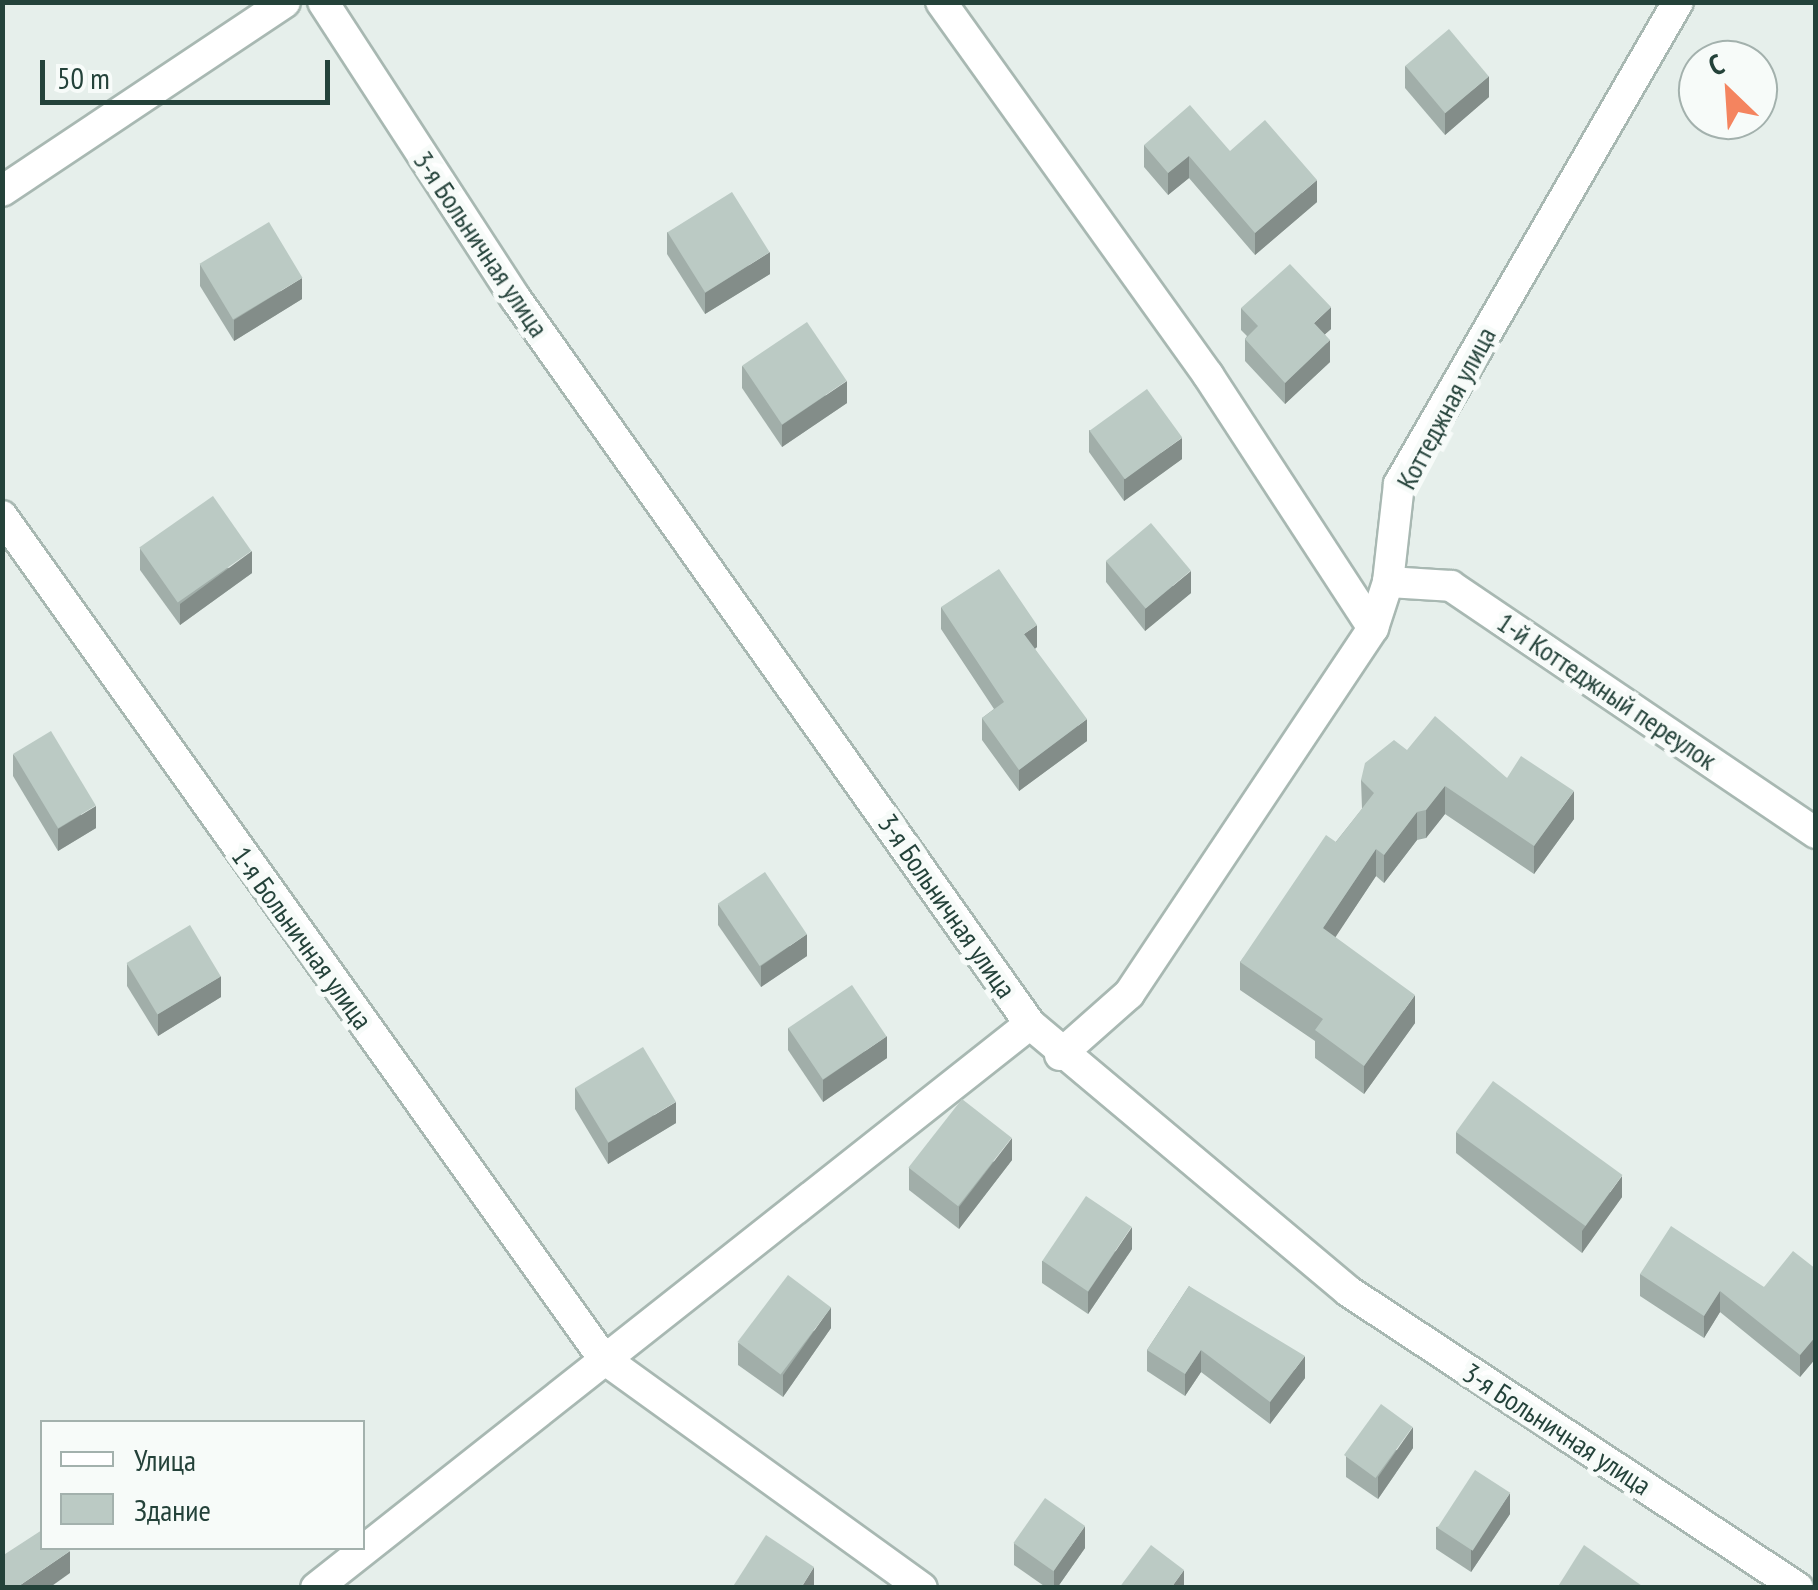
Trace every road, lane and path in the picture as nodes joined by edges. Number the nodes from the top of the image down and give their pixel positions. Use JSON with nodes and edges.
{"nodes":[{"id":1,"x":285,"y":2,"type":"edge"},
{"id":2,"x":323,"y":2,"type":"edge"},
{"id":3,"x":941,"y":2,"type":"edge"},
{"id":4,"x":1678,"y":2,"type":"edge"},
{"id":5,"x":2,"y":190,"type":"edge"},
{"id":6,"x":2,"y":516,"type":"edge"},
{"id":7,"x":1388,"y":582,"type":"junction"},
{"id":8,"x":1373,"y":628,"type":"junction"},
{"id":9,"x":1816,"y":833,"type":"edge"},
{"id":10,"x":1030,"y":1024,"type":"junction"},
{"id":11,"x":1060,"y":1055,"type":"junction"},
{"id":12,"x":603,"y":1358,"type":"junction"},
{"id":13,"x":365,"y":1549,"type":"edge"},
{"id":14,"x":363,"y":1550,"type":"edge"},
{"id":15,"x":316,"y":1588,"type":"edge"},
{"id":16,"x":922,"y":1588,"type":"edge"},
{"id":17,"x":1798,"y":1588,"type":"edge"}],
"edges":[{"from":1,"to":5,"type":"street"},
{"from":2,"to":10,"type":"street","name":"3-я Больничная улица"},
{"from":3,"to":8,"type":"street"},
{"from":4,"to":7,"type":"street","name":"Коттеджная улица"},
{"from":6,"to":12,"type":"street","name":"1-я Больничная улица"},
{"from":7,"to":8,"type":"street","name":"Коттеджная улица"},
{"from":7,"to":9,"type":"street","name":"1-й Коттеджный переулок"},
{"from":8,"to":11,"type":"street","name":"Коттеджная улица"},
{"from":10,"to":11,"type":"street","name":"3-я Больничная улица"},
{"from":10,"to":12,"type":"street"},
{"from":11,"to":17,"type":"street","name":"3-я Больничная улица"},
{"from":12,"to":13,"type":"street"},
{"from":12,"to":16,"type":"street","name":"1-я Больничная улица"},
{"from":14,"to":15,"type":"street"}]}
